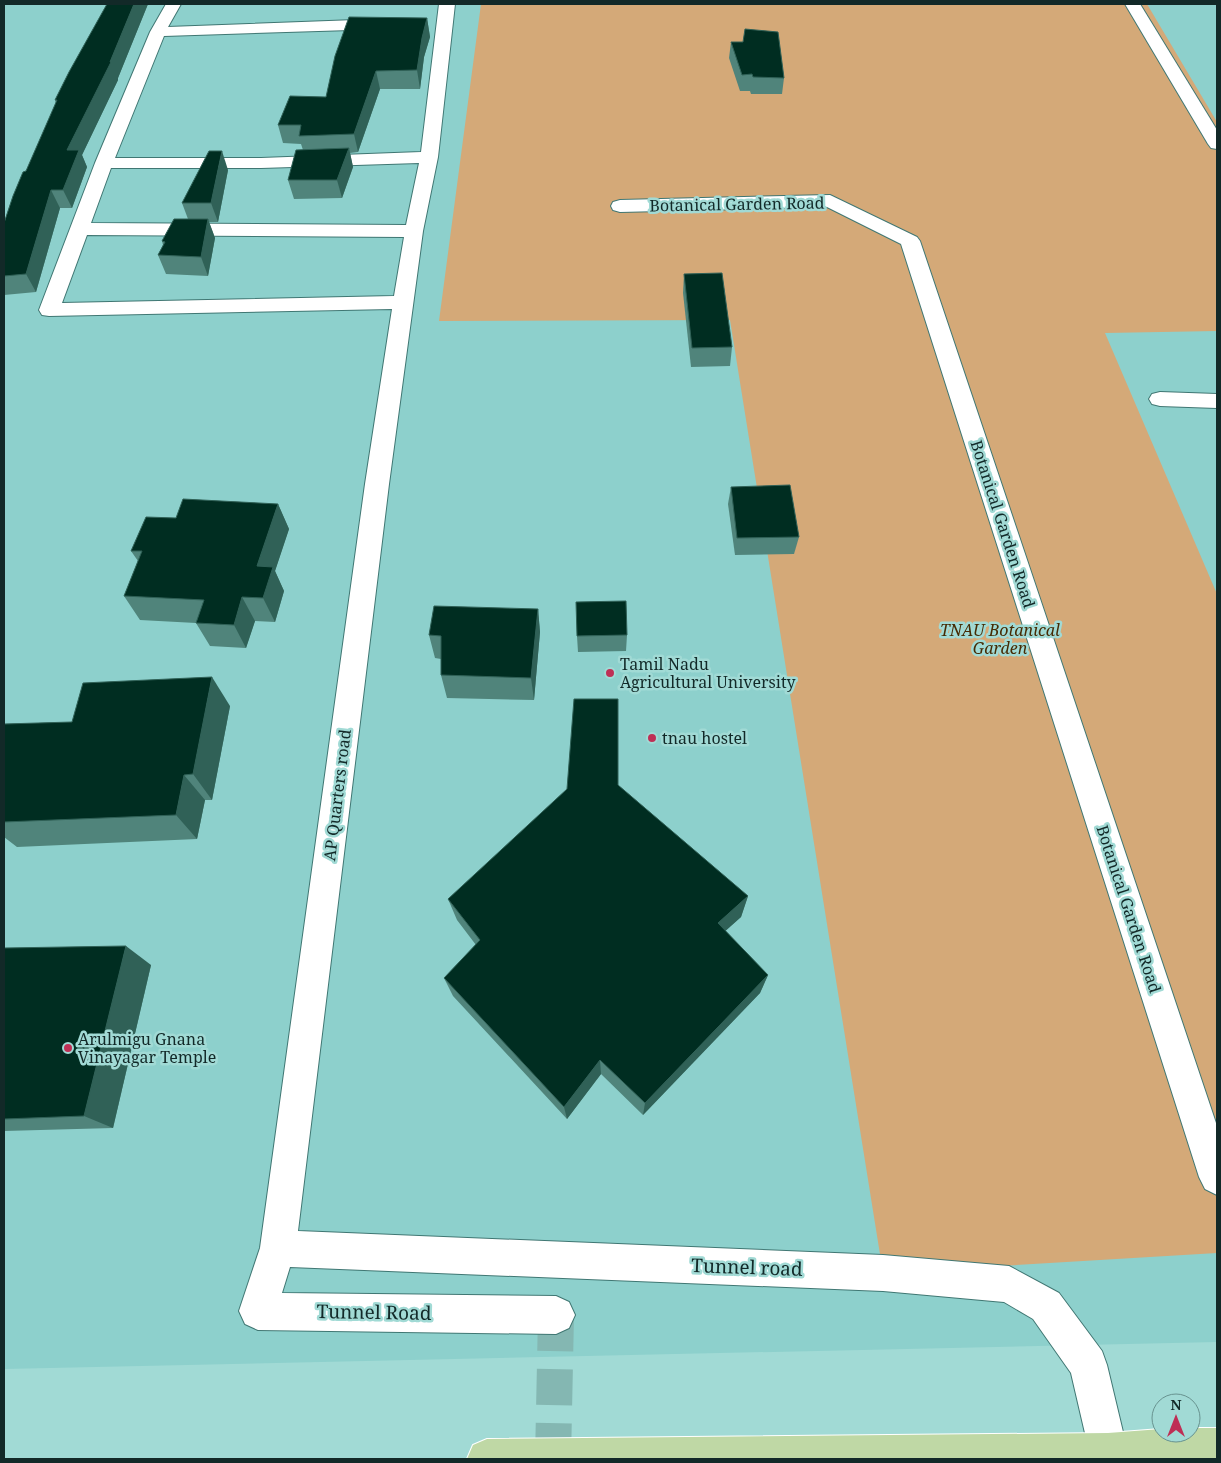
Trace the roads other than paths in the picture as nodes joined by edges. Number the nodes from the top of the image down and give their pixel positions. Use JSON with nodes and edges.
{"nodes":[{"id":1,"x":173,"y":4,"type":"edge"},
{"id":2,"x":447,"y":4,"type":"edge"},
{"id":3,"x":1132,"y":4,"type":"edge"},
{"id":4,"x":445,"y":22,"type":"junction"},
{"id":5,"x":425,"y":23,"type":"edge"},
{"id":6,"x":395,"y":24,"type":"edge"},
{"id":7,"x":158,"y":32,"type":"junction"},
{"id":8,"x":1217,"y":144,"type":"edge"},
{"id":9,"x":429,"y":157,"type":"junction"},
{"id":10,"x":104,"y":163,"type":"junction"},
{"id":11,"x":620,"y":206,"type":"dead end"},
{"id":12,"x":80,"y":228,"type":"junction"},
{"id":13,"x":414,"y":230,"type":"junction"},
{"id":14,"x":404,"y":302,"type":"junction"},
{"id":15,"x":1160,"y":399,"type":"dead end"},
{"id":16,"x":1217,"y":401,"type":"edge"},
{"id":17,"x":1217,"y":1177,"type":"edge"},
{"id":18,"x":278,"y":1248,"type":"junction"},
{"id":19,"x":556,"y":1315,"type":"dead end"},
{"id":20,"x":1217,"y":1448,"type":"edge"},
{"id":21,"x":1108,"y":1453,"type":"junction"},
{"id":22,"x":487,"y":1459,"type":"edge"}],
"edges":[{"from":1,"to":7,"type":"street"},
{"from":2,"to":4,"type":"street","name":"AP Quarters road"},
{"from":3,"to":8,"type":"street"},
{"from":4,"to":5,"type":"street"},
{"from":4,"to":9,"type":"street","name":"AP Quarters road"},
{"from":6,"to":7,"type":"street"},
{"from":7,"to":10,"type":"street"},
{"from":9,"to":10,"type":"street"},
{"from":9,"to":13,"type":"street","name":"AP Quarters road"},
{"from":10,"to":12,"type":"street"},
{"from":11,"to":17,"type":"street","name":"Botanical Garden Road"},
{"from":12,"to":13,"type":"street"},
{"from":12,"to":14,"type":"street"},
{"from":13,"to":14,"type":"street","name":"AP Quarters road"},
{"from":14,"to":18,"type":"street","name":"AP Quarters road"},
{"from":15,"to":16,"type":"street"},
{"from":18,"to":19,"type":"street","name":"Tunnel Road"},
{"from":18,"to":21,"type":"street","name":"Tunnel road"},
{"from":20,"to":21,"type":"main road"},
{"from":21,"to":22,"type":"main road"}]}
